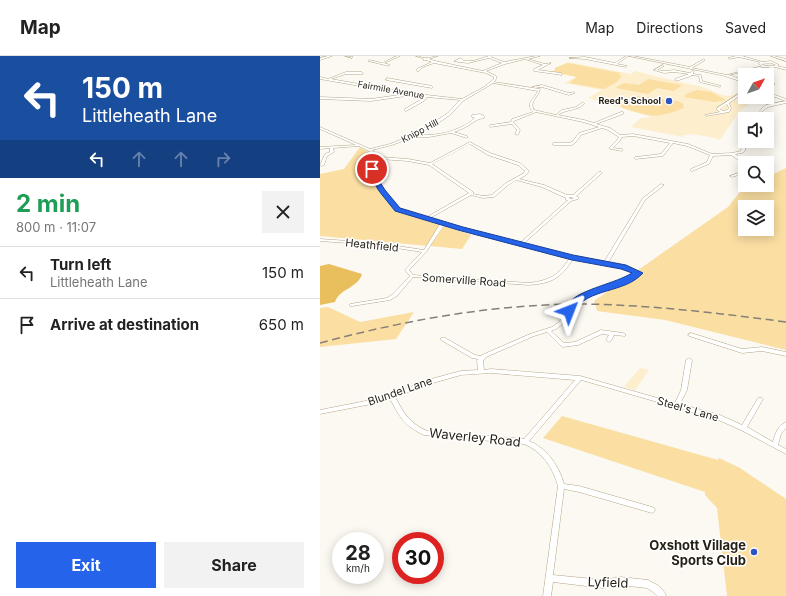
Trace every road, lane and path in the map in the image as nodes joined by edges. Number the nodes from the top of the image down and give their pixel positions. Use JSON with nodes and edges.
{"nodes":[{"id":1,"x":331,"y":56,"type":"edge"},
{"id":2,"x":346,"y":56,"type":"edge"},
{"id":3,"x":399,"y":56,"type":"edge"},
{"id":4,"x":417,"y":56,"type":"edge"},
{"id":5,"x":437,"y":56,"type":"edge"},
{"id":6,"x":490,"y":56,"type":"edge"},
{"id":7,"x":540,"y":56,"type":"edge"},
{"id":8,"x":628,"y":56,"type":"edge"},
{"id":9,"x":740,"y":56,"type":"edge"},
{"id":10,"x":772,"y":56,"type":"edge"},
{"id":11,"x":352,"y":57,"type":"dead end"},
{"id":12,"x":525,"y":58,"type":"junction"},
{"id":13,"x":570,"y":58,"type":"dead end"},
{"id":14,"x":729,"y":58,"type":"dead end"},
{"id":15,"x":320,"y":59,"type":"edge"},
{"id":16,"x":424,"y":60,"type":"junction"},
{"id":17,"x":704,"y":60,"type":"dead end"},
{"id":18,"x":785,"y":60,"type":"edge"},
{"id":19,"x":463,"y":61,"type":"dead end"},
{"id":20,"x":370,"y":62,"type":"dead end"},
{"id":21,"x":434,"y":62,"type":"junction"},
{"id":22,"x":762,"y":62,"type":"junction"},
{"id":23,"x":382,"y":63,"type":"junction"},
{"id":24,"x":504,"y":63,"type":"junction"},
{"id":25,"x":550,"y":63,"type":"dead end"},
{"id":26,"x":774,"y":63,"type":"junction"},
{"id":27,"x":615,"y":64,"type":"junction"},
{"id":28,"x":390,"y":65,"type":"dead end"},
{"id":29,"x":546,"y":65,"type":"junction"},
{"id":30,"x":626,"y":66,"type":"dead end"},
{"id":31,"x":663,"y":66,"type":"dead end"},
{"id":32,"x":764,"y":66,"type":"junction"},
{"id":33,"x":776,"y":66,"type":"junction"},
{"id":34,"x":690,"y":68,"type":"junction"},
{"id":35,"x":696,"y":69,"type":"junction"},
{"id":36,"x":786,"y":69,"type":"edge"},
{"id":37,"x":418,"y":70,"type":"dead end"},
{"id":38,"x":484,"y":71,"type":"junction"},
{"id":39,"x":362,"y":73,"type":"dead end"},
{"id":40,"x":561,"y":74,"type":"dead end"},
{"id":41,"x":691,"y":74,"type":"junction"},
{"id":42,"x":726,"y":75,"type":"junction"},
{"id":43,"x":320,"y":78,"type":"edge"},
{"id":44,"x":328,"y":79,"type":"junction"},
{"id":45,"x":738,"y":79,"type":"edge"},
{"id":46,"x":388,"y":80,"type":"dead end"},
{"id":47,"x":676,"y":80,"type":"dead end"},
{"id":48,"x":492,"y":82,"type":"junction"},
{"id":49,"x":381,"y":85,"type":"dead end"},
{"id":50,"x":720,"y":86,"type":"dead end"},
{"id":51,"x":432,"y":87,"type":"dead end"},
{"id":52,"x":377,"y":88,"type":"junction"},
{"id":53,"x":533,"y":88,"type":"junction"},
{"id":54,"x":401,"y":93,"type":"junction"},
{"id":55,"x":574,"y":93,"type":"dead end"},
{"id":56,"x":409,"y":94,"type":"junction"},
{"id":57,"x":398,"y":96,"type":"junction"},
{"id":58,"x":426,"y":96,"type":"junction"},
{"id":59,"x":738,"y":96,"type":"edge"},
{"id":60,"x":774,"y":96,"type":"edge"},
{"id":61,"x":320,"y":98,"type":"edge"},
{"id":62,"x":463,"y":100,"type":"junction"},
{"id":63,"x":786,"y":101,"type":"edge"},
{"id":64,"x":728,"y":103,"type":"junction"},
{"id":65,"x":589,"y":107,"type":"dead end"},
{"id":66,"x":406,"y":110,"type":"dead end"},
{"id":67,"x":535,"y":112,"type":"junction"},
{"id":68,"x":723,"y":112,"type":"junction"},
{"id":69,"x":761,"y":112,"type":"edge"},
{"id":70,"x":614,"y":113,"type":"dead end"},
{"id":71,"x":706,"y":115,"type":"dead end"},
{"id":72,"x":556,"y":116,"type":"junction"},
{"id":73,"x":476,"y":118,"type":"dead end"},
{"id":74,"x":512,"y":123,"type":"junction"},
{"id":75,"x":594,"y":124,"type":"junction"},
{"id":76,"x":491,"y":126,"type":"dead end"},
{"id":77,"x":602,"y":126,"type":"junction"},
{"id":78,"x":320,"y":128,"type":"edge"},
{"id":79,"x":451,"y":132,"type":"junction"},
{"id":80,"x":523,"y":133,"type":"dead end"},
{"id":81,"x":414,"y":136,"type":"junction"},
{"id":82,"x":621,"y":136,"type":"junction"},
{"id":83,"x":466,"y":137,"type":"dead end"},
{"id":84,"x":616,"y":142,"type":"junction"},
{"id":85,"x":672,"y":142,"type":"junction"},
{"id":86,"x":621,"y":143,"type":"dead end"},
{"id":87,"x":554,"y":144,"type":"dead end"},
{"id":88,"x":359,"y":146,"type":"junction"},
{"id":89,"x":331,"y":147,"type":"junction"},
{"id":90,"x":320,"y":148,"type":"edge"},
{"id":91,"x":744,"y":148,"type":"edge"},
{"id":92,"x":370,"y":150,"type":"junction"},
{"id":93,"x":621,"y":150,"type":"dead end"},
{"id":94,"x":732,"y":154,"type":"junction"},
{"id":95,"x":712,"y":155,"type":"junction"},
{"id":96,"x":379,"y":158,"type":"junction"},
{"id":97,"x":636,"y":158,"type":"dead end"},
{"id":98,"x":738,"y":158,"type":"edge"},
{"id":99,"x":430,"y":164,"type":"junction"},
{"id":100,"x":322,"y":165,"type":"dead end"},
{"id":101,"x":692,"y":170,"type":"dead end"},
{"id":102,"x":600,"y":173,"type":"dead end"},
{"id":103,"x":738,"y":174,"type":"edge"},
{"id":104,"x":732,"y":176,"type":"dead end"},
{"id":105,"x":516,"y":179,"type":"junction"},
{"id":106,"x":662,"y":185,"type":"dead end"},
{"id":107,"x":471,"y":194,"type":"junction"},
{"id":108,"x":569,"y":199,"type":"junction"},
{"id":109,"x":428,"y":218,"type":"junction"},
{"id":110,"x":443,"y":223,"type":"junction"},
{"id":111,"x":320,"y":240,"type":"edge"},
{"id":112,"x":520,"y":244,"type":"junction"},
{"id":113,"x":425,"y":251,"type":"junction"},
{"id":114,"x":572,"y":258,"type":"junction"},
{"id":115,"x":606,"y":263,"type":"junction"},
{"id":116,"x":412,"y":276,"type":"junction"},
{"id":117,"x":352,"y":305,"type":"dead end"},
{"id":118,"x":548,"y":330,"type":"junction"},
{"id":119,"x":612,"y":333,"type":"junction"},
{"id":120,"x":623,"y":335,"type":"dead end"},
{"id":121,"x":691,"y":335,"type":"dead end"},
{"id":122,"x":443,"y":339,"type":"dead end"},
{"id":123,"x":609,"y":340,"type":"dead end"},
{"id":124,"x":786,"y":354,"type":"edge"},
{"id":125,"x":482,"y":358,"type":"junction"},
{"id":126,"x":689,"y":360,"type":"dead end"},
{"id":127,"x":481,"y":371,"type":"junction"},
{"id":128,"x":583,"y":379,"type":"junction"},
{"id":129,"x":392,"y":397,"type":"junction"},
{"id":130,"x":760,"y":399,"type":"dead end"},
{"id":131,"x":677,"y":405,"type":"junction"},
{"id":132,"x":320,"y":412,"type":"edge"},
{"id":133,"x":786,"y":424,"type":"edge"},
{"id":134,"x":743,"y":428,"type":"junction"},
{"id":135,"x":525,"y":442,"type":"junction"},
{"id":136,"x":775,"y":446,"type":"junction"},
{"id":137,"x":786,"y":452,"type":"edge"},
{"id":138,"x":562,"y":486,"type":"junction"},
{"id":139,"x":652,"y":510,"type":"dead end"},
{"id":140,"x":549,"y":578,"type":"junction"},
{"id":141,"x":547,"y":596,"type":"edge"},
{"id":142,"x":662,"y":596,"type":"edge"}],
"edges":[{"from":1,"to":15,"type":"street"},
{"from":2,"to":11,"type":"street"},
{"from":3,"to":23,"type":"street"},
{"from":4,"to":16,"type":"street"},
{"from":5,"to":16,"type":"street"},
{"from":6,"to":19,"type":"street"},
{"from":6,"to":24,"type":"street"},
{"from":7,"to":12,"type":"street"},
{"from":8,"to":27,"type":"street"},
{"from":8,"to":34,"type":"street"},
{"from":9,"to":14,"type":"street"},
{"from":9,"to":22,"type":"street"},
{"from":10,"to":18,"type":"street"},
{"from":12,"to":24,"type":"street"},
{"from":12,"to":29,"type":"street"},
{"from":13,"to":27,"type":"street"},
{"from":16,"to":21,"type":"street"},
{"from":17,"to":34,"type":"street"},
{"from":18,"to":26,"type":"street"},
{"from":20,"to":23,"type":"street"},
{"from":21,"to":37,"type":"street"},
{"from":21,"to":38,"type":"street"},
{"from":22,"to":26,"type":"street"},
{"from":22,"to":32,"type":"street"},
{"from":23,"to":28,"type":"street"},
{"from":24,"to":38,"type":"street"},
{"from":25,"to":29,"type":"street"},
{"from":26,"to":33,"type":"street"},
{"from":27,"to":30,"type":"street"},
{"from":29,"to":40,"type":"street"},
{"from":31,"to":41,"type":"street"},
{"from":32,"to":33,"type":"street"},
{"from":32,"to":42,"type":"street"},
{"from":33,"to":36,"type":"street"},
{"from":34,"to":35,"type":"street"},
{"from":35,"to":41,"type":"street"},
{"from":35,"to":42,"type":"street"},
{"from":38,"to":48,"type":"street"},
{"from":39,"to":44,"type":"street"},
{"from":41,"to":47,"type":"street"},
{"from":41,"to":50,"type":"street"},
{"from":42,"to":45,"type":"street"},
{"from":43,"to":44,"type":"street","name":"Fairmile Avenue"},
{"from":44,"to":52,"type":"street","name":"Fairmile Avenue"},
{"from":46,"to":51,"type":"street"},
{"from":48,"to":53,"type":"street"},
{"from":48,"to":62,"type":"street","name":"Knipp Hill"},
{"from":49,"to":52,"type":"street"},
{"from":52,"to":54,"type":"street","name":"Fairmile Avenue"},
{"from":53,"to":55,"type":"street"},
{"from":53,"to":67,"type":"street"},
{"from":54,"to":56,"type":"street","name":"Fairmile Avenue"},
{"from":54,"to":57,"type":"street"},
{"from":56,"to":57,"type":"street"},
{"from":56,"to":58,"type":"street","name":"Fairmile Avenue"},
{"from":57,"to":61,"type":"street"},
{"from":58,"to":62,"type":"street","name":"Fairmile Avenue"},
{"from":58,"to":66,"type":"street"},
{"from":59,"to":64,"type":"street"},
{"from":60,"to":63,"type":"street"},
{"from":62,"to":81,"type":"street","name":"Knipp Hill"},
{"from":63,"to":69,"type":"street"},
{"from":64,"to":68,"type":"street"},
{"from":64,"to":68,"type":"street"},
{"from":65,"to":72,"type":"street"},
{"from":67,"to":72,"type":"street"},
{"from":67,"to":74,"type":"street"},
{"from":68,"to":71,"type":"street"},
{"from":70,"to":75,"type":"street"},
{"from":72,"to":75,"type":"street"},
{"from":73,"to":79,"type":"street"},
{"from":74,"to":76,"type":"street"},
{"from":74,"to":80,"type":"street"},
{"from":75,"to":77,"type":"street"},
{"from":77,"to":82,"type":"street"},
{"from":77,"to":87,"type":"street"},
{"from":78,"to":88,"type":"street"},
{"from":79,"to":81,"type":"street"},
{"from":79,"to":83,"type":"street"},
{"from":81,"to":92,"type":"street","name":"Knipp Hill"},
{"from":82,"to":84,"type":"street"},
{"from":82,"to":85,"type":"street"},
{"from":84,"to":86,"type":"street"},
{"from":84,"to":93,"type":"street"},
{"from":85,"to":95,"type":"street"},
{"from":85,"to":97,"type":"street"},
{"from":88,"to":89,"type":"street"},
{"from":88,"to":92,"type":"street"},
{"from":89,"to":90,"type":"street"},
{"from":89,"to":100,"type":"street"},
{"from":91,"to":94,"type":"street"},
{"from":92,"to":96,"type":"street"},
{"from":94,"to":95,"type":"street"},
{"from":94,"to":98,"type":"street"},
{"from":95,"to":101,"type":"street"},
{"from":96,"to":99,"type":"street"},
{"from":96,"to":109,"type":"street"},
{"from":99,"to":105,"type":"street"},
{"from":99,"to":107,"type":"street"},
{"from":102,"to":108,"type":"street"},
{"from":103,"to":104,"type":"street"},
{"from":105,"to":107,"type":"street"},
{"from":105,"to":108,"type":"street"},
{"from":106,"to":115,"type":"street"},
{"from":107,"to":109,"type":"street"},
{"from":108,"to":112,"type":"street"},
{"from":109,"to":110,"type":"street"},
{"from":110,"to":112,"type":"street"},
{"from":110,"to":113,"type":"street","name":"Somerville Road"},
{"from":111,"to":113,"type":"street","name":"Heathfield"},
{"from":112,"to":114,"type":"street"},
{"from":113,"to":116,"type":"street","name":"Somerville Road"},
{"from":114,"to":115,"type":"street"},
{"from":114,"to":116,"type":"street","name":"Somerville Road"},
{"from":115,"to":118,"type":"street"},
{"from":116,"to":117,"type":"street"},
{"from":118,"to":119,"type":"street"},
{"from":118,"to":125,"type":"street"},
{"from":119,"to":120,"type":"street"},
{"from":119,"to":123,"type":"street"},
{"from":121,"to":124,"type":"street"},
{"from":122,"to":125,"type":"street"},
{"from":125,"to":127,"type":"street"},
{"from":126,"to":131,"type":"street"},
{"from":127,"to":128,"type":"street","name":"Blundel Lane"},
{"from":127,"to":129,"type":"street","name":"Blundel Lane"},
{"from":128,"to":131,"type":"street","name":"Steel's Lane"},
{"from":128,"to":135,"type":"street"},
{"from":129,"to":132,"type":"street","name":"Blundel Lane"},
{"from":129,"to":135,"type":"street","name":"Waverley Road"},
{"from":130,"to":134,"type":"street"},
{"from":131,"to":134,"type":"street","name":"Steel's Lane"},
{"from":133,"to":136,"type":"street"},
{"from":134,"to":136,"type":"street","name":"Steel's Lane"},
{"from":135,"to":138,"type":"street","name":"Waverley Road"},
{"from":136,"to":137,"type":"street","name":"Steel's Lane"},
{"from":138,"to":139,"type":"street"},
{"from":138,"to":140,"type":"street"},
{"from":140,"to":141,"type":"street"},
{"from":140,"to":142,"type":"street","name":"Lyfield"}]}
